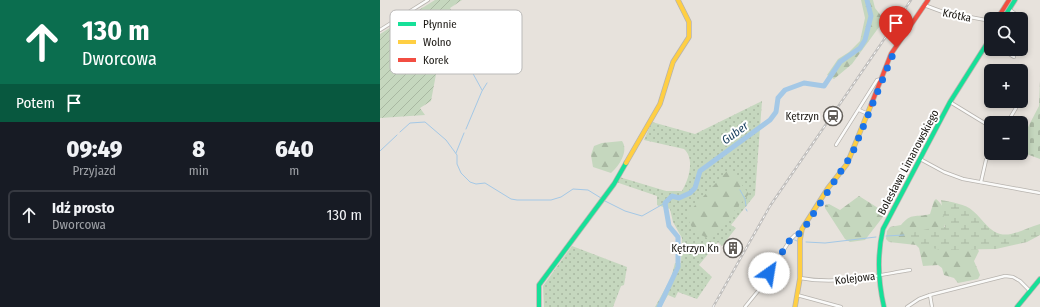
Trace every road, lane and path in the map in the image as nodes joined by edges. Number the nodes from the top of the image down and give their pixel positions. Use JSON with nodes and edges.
{"nodes":[{"id":1,"x":428,"y":0,"type":"edge"},
{"id":2,"x":678,"y":0,"type":"edge"},
{"id":3,"x":928,"y":0,"type":"edge"},
{"id":4,"x":1009,"y":0,"type":"edge"},
{"id":5,"x":1015,"y":0,"type":"edge"},
{"id":6,"x":924,"y":5,"type":"junction"},
{"id":7,"x":1007,"y":7,"type":"junction"},
{"id":8,"x":412,"y":10,"type":"edge"},
{"id":9,"x":1002,"y":12,"type":"edge"},
{"id":10,"x":1005,"y":12,"type":"edge"},
{"id":11,"x":1013,"y":12,"type":"edge"},
{"id":12,"x":984,"y":19,"type":"edge"},
{"id":13,"x":390,"y":24,"type":"edge"},
{"id":14,"x":380,"y":30,"type":"edge"},
{"id":15,"x":984,"y":51,"type":"edge"},
{"id":16,"x":882,"y":79,"type":"junction"},
{"id":17,"x":950,"y":102,"type":"junction"},
{"id":18,"x":859,"y":110,"type":"junction"},
{"id":19,"x":868,"y":114,"type":"junction"},
{"id":20,"x":984,"y":123,"type":"edge"},
{"id":21,"x":836,"y":145,"type":"dead end"},
{"id":22,"x":920,"y":159,"type":"junction"},
{"id":23,"x":986,"y":160,"type":"edge"},
{"id":24,"x":981,"y":182,"type":"junction"},
{"id":25,"x":1040,"y":193,"type":"edge"},
{"id":26,"x":801,"y":233,"type":"junction"},
{"id":27,"x":910,"y":270,"type":"dead end"},
{"id":28,"x":878,"y":275,"type":"junction"},
{"id":29,"x":800,"y":278,"type":"junction"},
{"id":30,"x":1040,"y":279,"type":"edge"},
{"id":31,"x":1030,"y":291,"type":"junction"},
{"id":32,"x":797,"y":295,"type":"junction"},
{"id":33,"x":930,"y":295,"type":"junction"},
{"id":34,"x":539,"y":307,"type":"edge"},
{"id":35,"x":745,"y":307,"type":"edge"},
{"id":36,"x":795,"y":307,"type":"edge"},
{"id":37,"x":841,"y":307,"type":"edge"},
{"id":38,"x":884,"y":307,"type":"edge"},
{"id":39,"x":907,"y":307,"type":"edge"},
{"id":40,"x":932,"y":307,"type":"edge"},
{"id":41,"x":1017,"y":307,"type":"edge"}],
"edges":[{"from":1,"to":8,"type":"street"},
{"from":2,"to":34,"type":"street"},
{"from":3,"to":6,"type":"street"},
{"from":4,"to":7,"type":"street"},
{"from":5,"to":7,"type":"street"},
{"from":6,"to":12,"type":"street","name":"Krótka"},
{"from":6,"to":16,"type":"street"},
{"from":7,"to":9,"type":"street"},
{"from":7,"to":10,"type":"street"},
{"from":7,"to":11,"type":"street"},
{"from":13,"to":14,"type":"street"},
{"from":15,"to":17,"type":"street","name":"Bolesława Limanowskiego"},
{"from":16,"to":18,"type":"street"},
{"from":16,"to":19,"type":"street"},
{"from":17,"to":20,"type":"street"},
{"from":17,"to":22,"type":"street","name":"Bolesława Limanowskiego"},
{"from":18,"to":19,"type":"street"},
{"from":18,"to":21,"type":"street"},
{"from":19,"to":26,"type":"street"},
{"from":22,"to":24,"type":"street"},
{"from":22,"to":28,"type":"street","name":"Bolesława Limanowskiego"},
{"from":23,"to":24,"type":"street"},
{"from":24,"to":25,"type":"street"},
{"from":26,"to":29,"type":"street"},
{"from":26,"to":35,"type":"street"},
{"from":27,"to":28,"type":"street","name":"Kolejowa"},
{"from":28,"to":29,"type":"street","name":"Kolejowa"},
{"from":28,"to":38,"type":"street","name":"Bolesława Limanowskiego"},
{"from":29,"to":32,"type":"street"},
{"from":30,"to":31,"type":"street"},
{"from":31,"to":33,"type":"street"},
{"from":31,"to":41,"type":"street"},
{"from":32,"to":36,"type":"street"},
{"from":32,"to":37,"type":"street"},
{"from":33,"to":39,"type":"street"},
{"from":33,"to":40,"type":"street"}]}
